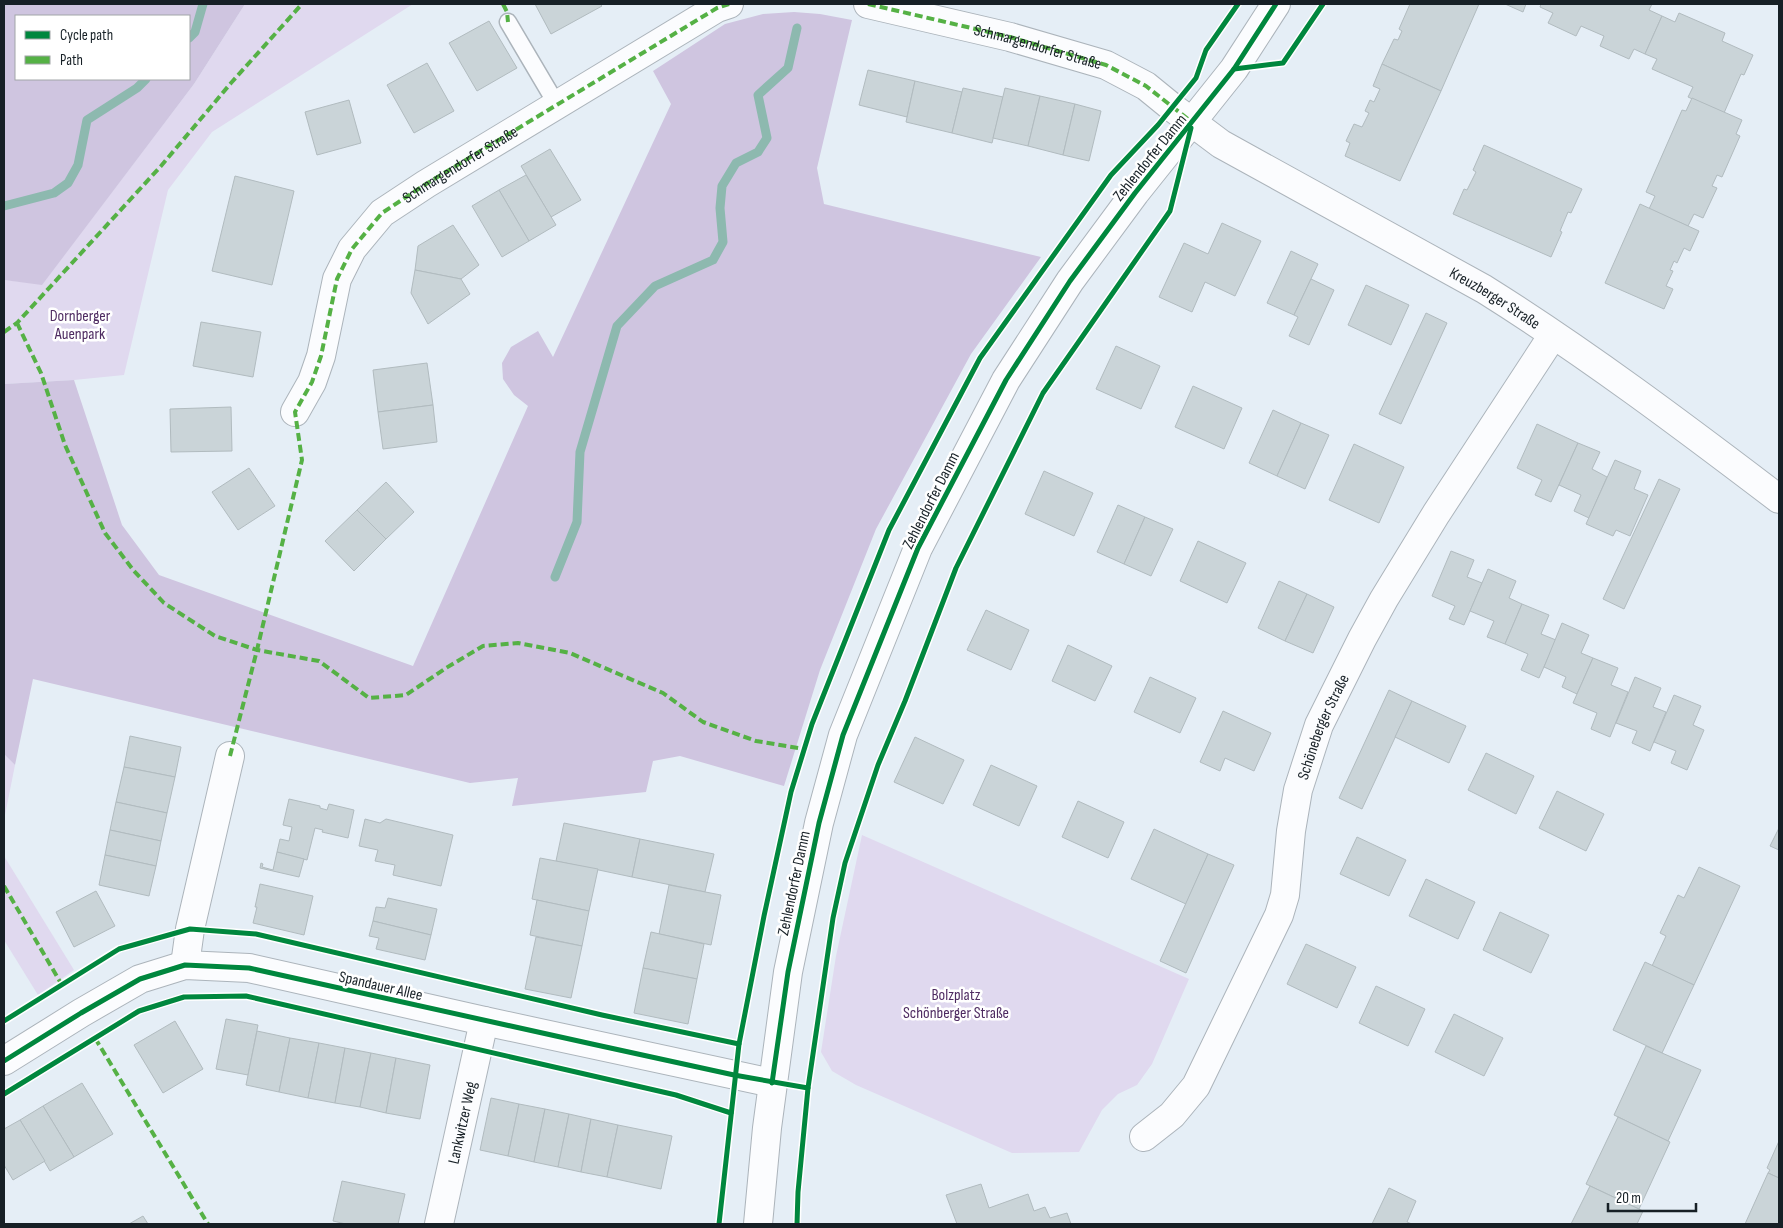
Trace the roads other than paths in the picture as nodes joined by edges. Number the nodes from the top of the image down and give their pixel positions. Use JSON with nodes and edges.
{"nodes":[{"id":1,"x":729,"y":4,"type":"edge"},
{"id":2,"x":868,"y":4,"type":"edge"},
{"id":3,"x":1276,"y":4,"type":"edge"},
{"id":4,"x":508,"y":22,"type":"dead end"},
{"id":5,"x":557,"y":105,"type":"junction"},
{"id":6,"x":1193,"y":123,"type":"junction"},
{"id":7,"x":1553,"y":335,"type":"junction"},
{"id":8,"x":295,"y":412,"type":"dead end"},
{"id":9,"x":1779,"y":499,"type":"edge"},
{"id":10,"x":230,"y":756,"type":"dead end"},
{"id":11,"x":185,"y":965,"type":"junction"},
{"id":12,"x":484,"y":1021,"type":"junction"},
{"id":13,"x":4,"y":1061,"type":"edge"},
{"id":14,"x":772,"y":1082,"type":"junction"},
{"id":15,"x":1144,"y":1137,"type":"dead end"},
{"id":16,"x":439,"y":1224,"type":"edge"},
{"id":17,"x":758,"y":1224,"type":"edge"}],
"edges":[{"from":1,"to":5,"type":"street","name":"Schmargendorfer Straße"},
{"from":2,"to":6,"type":"street","name":"Schmargendorfer Straße"},
{"from":3,"to":6,"type":"street","name":"Zehlendorfer Damm"},
{"from":4,"to":5,"type":"lane"},
{"from":5,"to":8,"type":"street","name":"Schmargendorfer Straße"},
{"from":6,"to":7,"type":"street","name":"Kreuzberger Straße"},
{"from":6,"to":14,"type":"street","name":"Zehlendorfer Damm"},
{"from":7,"to":9,"type":"street","name":"Kreuzberger Straße"},
{"from":7,"to":15,"type":"street","name":"Schöneberger Straße"},
{"from":10,"to":11,"type":"street"},
{"from":11,"to":12,"type":"street","name":"Spandauer Allee"},
{"from":11,"to":13,"type":"street","name":"Spandauer Allee"},
{"from":12,"to":14,"type":"street","name":"Spandauer Allee"},
{"from":12,"to":16,"type":"street","name":"Lankwitzer Weg"},
{"from":14,"to":17,"type":"street","name":"Zehlendorfer Damm"}]}
